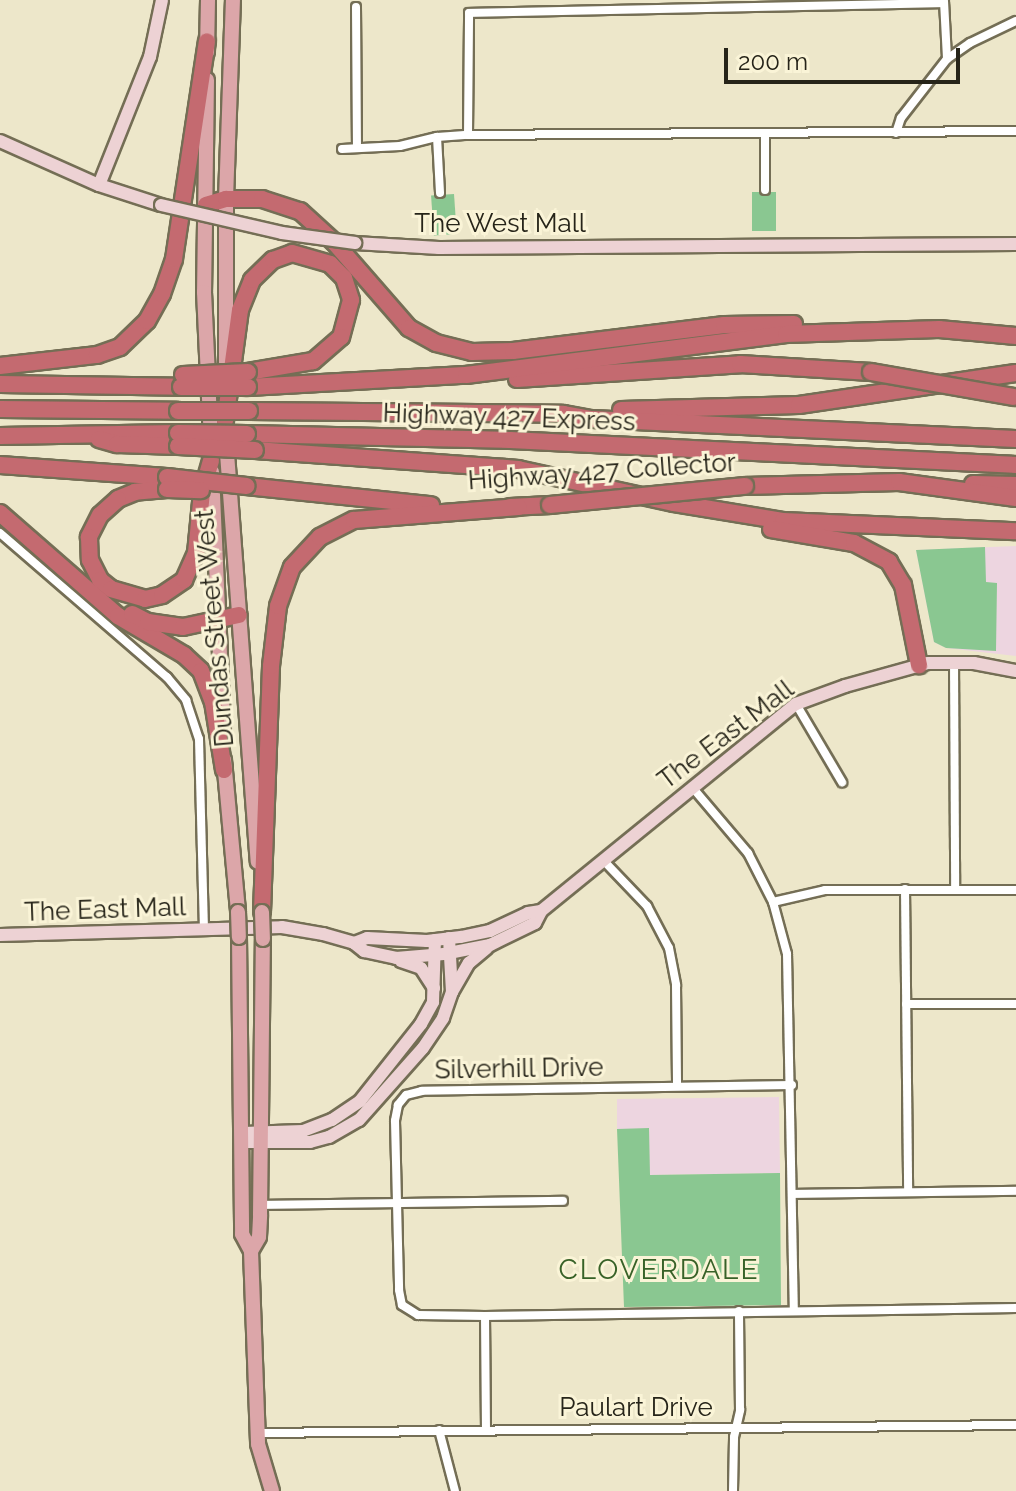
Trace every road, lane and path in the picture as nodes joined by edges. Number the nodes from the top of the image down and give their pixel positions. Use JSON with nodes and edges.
{"nodes":[{"id":1,"x":162,"y":0,"type":"edge"},
{"id":2,"x":208,"y":0,"type":"edge"},
{"id":3,"x":233,"y":0,"type":"edge"},
{"id":4,"x":944,"y":2,"type":"edge"},
{"id":5,"x":591,"y":5,"type":"edge"},
{"id":6,"x":356,"y":7,"type":"dead end"},
{"id":7,"x":1016,"y":21,"type":"edge"},
{"id":8,"x":207,"y":41,"type":"junction"},
{"id":9,"x":947,"y":59,"type":"junction"},
{"id":10,"x":1016,"y":131,"type":"edge"},
{"id":11,"x":896,"y":133,"type":"junction"},
{"id":12,"x":765,"y":134,"type":"junction"},
{"id":13,"x":468,"y":135,"type":"junction"},
{"id":14,"x":437,"y":137,"type":"junction"},
{"id":15,"x":0,"y":141,"type":"edge"},
{"id":16,"x":357,"y":146,"type":"junction"},
{"id":17,"x":342,"y":149,"type":"dead end"},
{"id":18,"x":99,"y":185,"type":"junction"},
{"id":19,"x":765,"y":190,"type":"dead end"},
{"id":20,"x":440,"y":193,"type":"dead end"},
{"id":21,"x":226,"y":199,"type":"junction"},
{"id":22,"x":206,"y":205,"type":"junction"},
{"id":23,"x":1016,"y":244,"type":"edge"},
{"id":24,"x":843,"y":330,"type":"junction"},
{"id":25,"x":1016,"y":336,"type":"edge"},
{"id":26,"x":0,"y":366,"type":"edge"},
{"id":27,"x":1016,"y":373,"type":"edge"},
{"id":28,"x":248,"y":380,"type":"junction"},
{"id":29,"x":0,"y":384,"type":"edge"},
{"id":30,"x":270,"y":388,"type":"junction"},
{"id":31,"x":1015,"y":397,"type":"edge"},
{"id":32,"x":0,"y":409,"type":"edge"},
{"id":33,"x":563,"y":414,"type":"junction"},
{"id":34,"x":225,"y":421,"type":"junction"},
{"id":35,"x":0,"y":436,"type":"edge"},
{"id":36,"x":1016,"y":439,"type":"edge"},
{"id":37,"x":178,"y":440,"type":"junction"},
{"id":38,"x":211,"y":460,"type":"junction"},
{"id":39,"x":0,"y":465,"type":"edge"},
{"id":40,"x":1016,"y":465,"type":"edge"},
{"id":41,"x":899,"y":482,"type":"junction"},
{"id":42,"x":167,"y":483,"type":"junction"},
{"id":43,"x":1016,"y":485,"type":"edge"},
{"id":44,"x":1016,"y":498,"type":"edge"},
{"id":45,"x":674,"y":503,"type":"junction"},
{"id":46,"x":518,"y":507,"type":"junction"},
{"id":47,"x":0,"y":513,"type":"edge"},
{"id":48,"x":1016,"y":531,"type":"edge"},
{"id":49,"x":0,"y":533,"type":"edge"},
{"id":50,"x":92,"y":593,"type":"junction"},
{"id":51,"x":239,"y":615,"type":"junction"},
{"id":52,"x":218,"y":621,"type":"junction"},
{"id":53,"x":954,"y":661,"type":"junction"},
{"id":54,"x":919,"y":665,"type":"junction"},
{"id":55,"x":1016,"y":671,"type":"edge"},
{"id":56,"x":796,"y":704,"type":"junction"},
{"id":57,"x":224,"y":770,"type":"junction"},
{"id":58,"x":842,"y":782,"type":"dead end"},
{"id":59,"x":692,"y":787,"type":"junction"},
{"id":60,"x":603,"y":860,"type":"junction"},
{"id":61,"x":905,"y":889,"type":"junction"},
{"id":62,"x":955,"y":889,"type":"junction"},
{"id":63,"x":1016,"y":890,"type":"edge"},
{"id":64,"x":773,"y":902,"type":"junction"},
{"id":65,"x":541,"y":911,"type":"junction"},
{"id":66,"x":262,"y":912,"type":"junction"},
{"id":67,"x":204,"y":929,"type":"junction"},
{"id":68,"x":0,"y":935,"type":"edge"},
{"id":69,"x":449,"y":938,"type":"junction"},
{"id":70,"x":435,"y":940,"type":"junction"},
{"id":71,"x":354,"y":943,"type":"junction"},
{"id":72,"x":490,"y":945,"type":"junction"},
{"id":73,"x":443,"y":954,"type":"junction"},
{"id":74,"x":396,"y":958,"type":"junction"},
{"id":75,"x":436,"y":991,"type":"junction"},
{"id":76,"x":452,"y":992,"type":"junction"},
{"id":77,"x":906,"y":1004,"type":"junction"},
{"id":78,"x":1016,"y":1004,"type":"edge"},
{"id":79,"x":792,"y":1085,"type":"junction"},
{"id":80,"x":677,"y":1086,"type":"junction"},
{"id":81,"x":243,"y":1137,"type":"junction"},
{"id":82,"x":260,"y":1138,"type":"junction"},
{"id":83,"x":908,"y":1191,"type":"junction"},
{"id":84,"x":1016,"y":1191,"type":"edge"},
{"id":85,"x":793,"y":1194,"type":"junction"},
{"id":86,"x":563,"y":1201,"type":"dead end"},
{"id":87,"x":260,"y":1205,"type":"junction"},
{"id":88,"x":397,"y":1205,"type":"junction"},
{"id":89,"x":251,"y":1251,"type":"junction"},
{"id":90,"x":1016,"y":1308,"type":"edge"},
{"id":91,"x":794,"y":1310,"type":"junction"},
{"id":92,"x":739,"y":1311,"type":"junction"},
{"id":93,"x":485,"y":1316,"type":"junction"},
{"id":94,"x":1016,"y":1425,"type":"edge"},
{"id":95,"x":736,"y":1427,"type":"junction"},
{"id":96,"x":486,"y":1429,"type":"junction"},
{"id":97,"x":439,"y":1430,"type":"junction"},
{"id":98,"x":257,"y":1433,"type":"junction"},
{"id":99,"x":272,"y":1491,"type":"edge"},
{"id":100,"x":455,"y":1491,"type":"edge"},
{"id":101,"x":733,"y":1491,"type":"edge"}],
"edges":[{"from":1,"to":18,"type":"main road"},
{"from":2,"to":8,"type":"main road","name":"Dundas Street West"},
{"from":3,"to":21,"type":"main road","name":"Dundas Street West"},
{"from":4,"to":5,"type":"street"},
{"from":4,"to":9,"type":"street"},
{"from":5,"to":13,"type":"street"},
{"from":6,"to":16,"type":"street"},
{"from":7,"to":9,"type":"street"},
{"from":8,"to":22,"type":"main road","name":"Dundas Street West"},
{"from":8,"to":26,"type":"highway"},
{"from":9,"to":11,"type":"street"},
{"from":10,"to":11,"type":"street"},
{"from":11,"to":12,"type":"street"},
{"from":12,"to":13,"type":"street"},
{"from":12,"to":19,"type":"street"},
{"from":13,"to":14,"type":"street"},
{"from":14,"to":16,"type":"street"},
{"from":14,"to":20,"type":"street"},
{"from":15,"to":18,"type":"main road","name":"The West Mall"},
{"from":16,"to":17,"type":"street"},
{"from":18,"to":23,"type":"main road","name":"The West Mall","bridge":true},
{"from":21,"to":22,"type":"highway"},
{"from":21,"to":24,"type":"highway"},
{"from":21,"to":34,"type":"main road","name":"Dundas Street West"},
{"from":22,"to":38,"type":"main road","name":"Dundas Street West"},
{"from":24,"to":25,"type":"highway"},
{"from":24,"to":30,"type":"highway"},
{"from":27,"to":33,"type":"highway"},
{"from":28,"to":29,"type":"highway","bridge":true},
{"from":28,"to":30,"type":"highway"},
{"from":28,"to":34,"type":"highway"},
{"from":30,"to":31,"type":"highway","bridge":true},
{"from":32,"to":33,"type":"highway","name":"Highway 427 Express","bridge":true},
{"from":33,"to":36,"type":"highway","name":"Highway 427 Express"},
{"from":34,"to":51,"type":"main road","name":"Dundas Street West"},
{"from":35,"to":37,"type":"highway","name":"Highway 427 Express"},
{"from":37,"to":40,"type":"highway","name":"Highway 427 Express","bridge":true},
{"from":37,"to":45,"type":"highway","bridge":true},
{"from":38,"to":42,"type":"highway"},
{"from":38,"to":52,"type":"main road","name":"Dundas Street West"},
{"from":39,"to":42,"type":"highway","name":"Highway 427 Collector"},
{"from":41,"to":43,"type":"highway"},
{"from":41,"to":44,"type":"highway","name":"Highway 427 Collector"},
{"from":41,"to":46,"type":"highway","name":"Highway 427 Collector","bridge":true},
{"from":42,"to":46,"type":"highway","name":"Highway 427 Collector","bridge":true},
{"from":45,"to":48,"type":"highway"},
{"from":45,"to":54,"type":"highway"},
{"from":46,"to":66,"type":"highway"},
{"from":47,"to":50,"type":"highway"},
{"from":49,"to":67,"type":"street"},
{"from":50,"to":52,"type":"highway"},
{"from":50,"to":57,"type":"highway"},
{"from":51,"to":52,"type":"highway"},
{"from":51,"to":66,"type":"main road","name":"Dundas Street West"},
{"from":52,"to":57,"type":"main road","name":"Dundas Street West"},
{"from":53,"to":54,"type":"main road","name":"The East Mall"},
{"from":53,"to":55,"type":"main road","name":"The East Mall"},
{"from":53,"to":62,"type":"street"},
{"from":54,"to":56,"type":"main road","name":"The East Mall"},
{"from":56,"to":58,"type":"street"},
{"from":56,"to":59,"type":"main road","name":"The East Mall"},
{"from":57,"to":81,"type":"main road","name":"Dundas Street West","bridge":true},
{"from":59,"to":60,"type":"main road","name":"The East Mall"},
{"from":59,"to":64,"type":"street"},
{"from":60,"to":65,"type":"main road","name":"The East Mall"},
{"from":60,"to":80,"type":"street"},
{"from":61,"to":62,"type":"street"},
{"from":61,"to":64,"type":"street"},
{"from":61,"to":77,"type":"street"},
{"from":62,"to":63,"type":"street"},
{"from":64,"to":79,"type":"street"},
{"from":65,"to":69,"type":"main road","name":"The East Mall"},
{"from":65,"to":72,"type":"main road","name":"The East Mall"},
{"from":66,"to":82,"type":"main road","name":"Dundas Street West","bridge":true},
{"from":67,"to":68,"type":"main road","name":"The East Mall"},
{"from":67,"to":71,"type":"main road","name":"The East Mall"},
{"from":69,"to":70,"type":"main road","name":"The East Mall"},
{"from":69,"to":73,"type":"main road"},
{"from":70,"to":71,"type":"main road","name":"The East Mall"},
{"from":70,"to":73,"type":"main road"},
{"from":71,"to":74,"type":"main road","name":"The East Mall"},
{"from":72,"to":73,"type":"main road","name":"The East Mall"},
{"from":72,"to":76,"type":"main road"},
{"from":73,"to":74,"type":"main road","name":"The East Mall"},
{"from":73,"to":75,"type":"main road"},
{"from":73,"to":76,"type":"main road"},
{"from":74,"to":75,"type":"main road"},
{"from":75,"to":82,"type":"main road"},
{"from":76,"to":82,"type":"main road"},
{"from":77,"to":78,"type":"street"},
{"from":77,"to":83,"type":"street"},
{"from":79,"to":80,"type":"street","name":"Silverhill Drive"},
{"from":79,"to":85,"type":"street"},
{"from":80,"to":88,"type":"street","name":"Silverhill Drive"},
{"from":81,"to":82,"type":"main road"},
{"from":81,"to":89,"type":"main road","name":"Dundas Street West"},
{"from":82,"to":87,"type":"main road","name":"Dundas Street West"},
{"from":83,"to":84,"type":"street"},
{"from":83,"to":85,"type":"street"},
{"from":85,"to":91,"type":"street"},
{"from":86,"to":88,"type":"street"},
{"from":87,"to":88,"type":"street"},
{"from":87,"to":89,"type":"main road","name":"Dundas Street West"},
{"from":88,"to":93,"type":"street","name":"Silverhill Drive"},
{"from":89,"to":98,"type":"main road","name":"Dundas Street West"},
{"from":90,"to":91,"type":"street","name":"Silverhill Drive"},
{"from":91,"to":92,"type":"street","name":"Silverhill Drive"},
{"from":92,"to":93,"type":"street","name":"Silverhill Drive"},
{"from":92,"to":95,"type":"street"},
{"from":93,"to":96,"type":"street"},
{"from":94,"to":95,"type":"street","name":"Paulart Drive"},
{"from":95,"to":96,"type":"street","name":"Paulart Drive"},
{"from":95,"to":101,"type":"street"},
{"from":96,"to":97,"type":"street","name":"Paulart Drive"},
{"from":97,"to":98,"type":"street","name":"Paulart Drive"},
{"from":97,"to":100,"type":"street"},
{"from":98,"to":99,"type":"main road","name":"Dundas Street West"}]}
